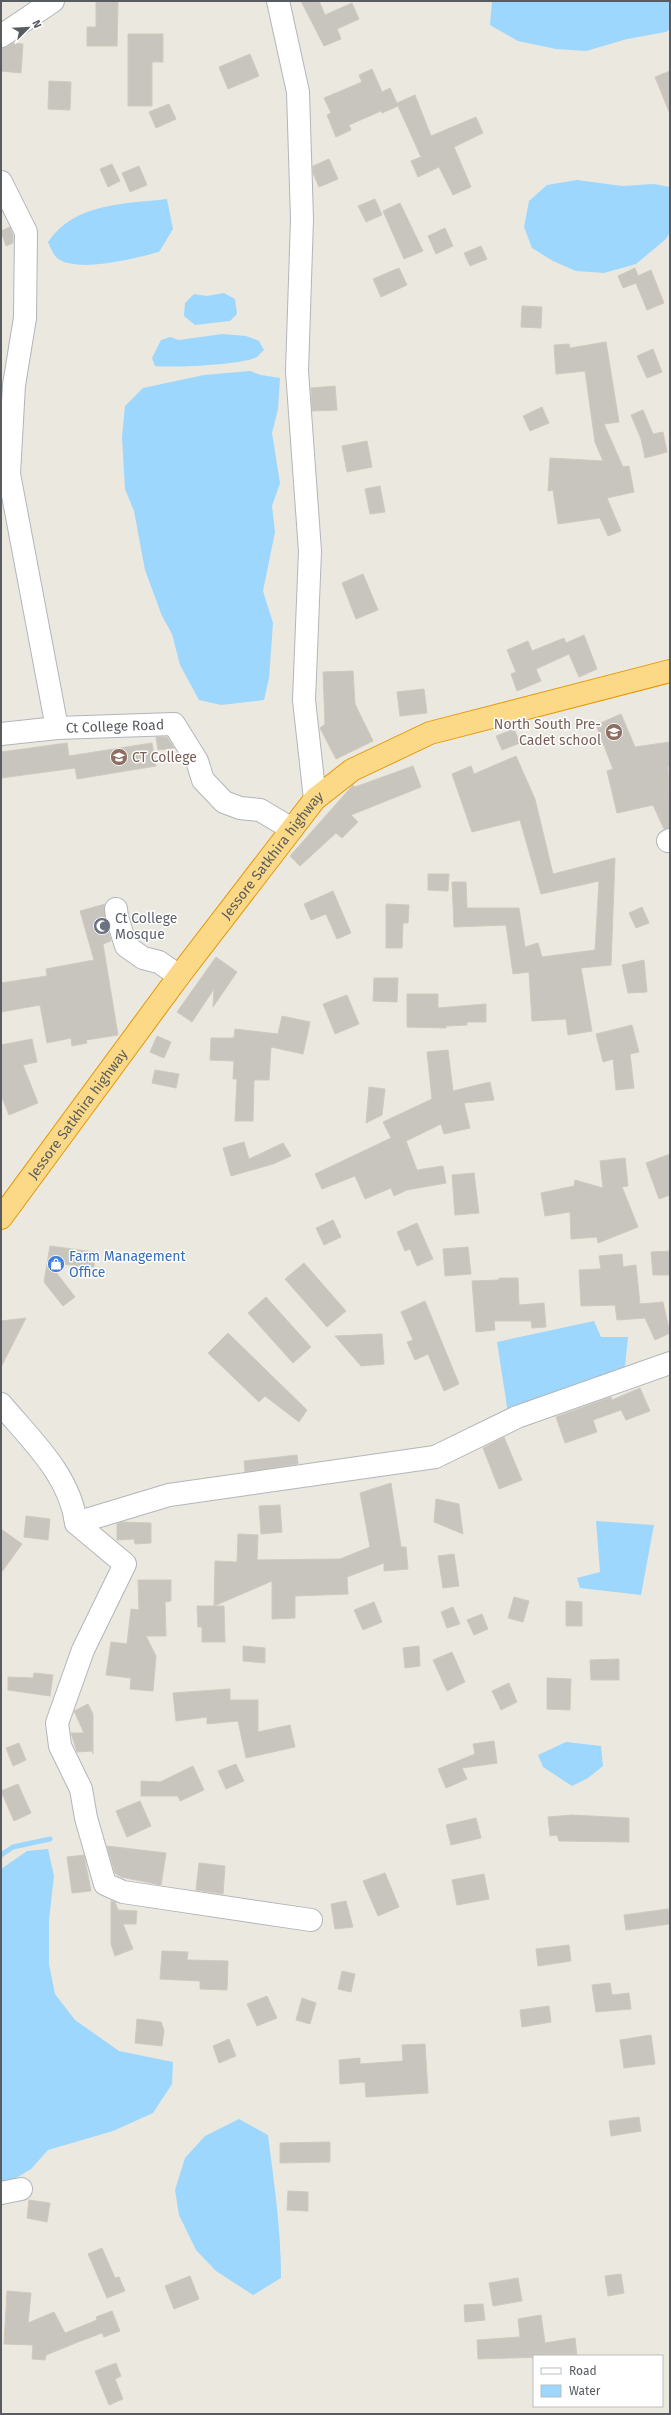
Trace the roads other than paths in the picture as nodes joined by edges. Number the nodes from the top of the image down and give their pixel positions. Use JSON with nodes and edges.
{"nodes":[{"id":1,"x":53,"y":1,"type":"edge"},
{"id":2,"x":278,"y":1,"type":"edge"},
{"id":3,"x":1,"y":36,"type":"edge"},
{"id":4,"x":1,"y":182,"type":"edge"},
{"id":5,"x":670,"y":671,"type":"edge"},
{"id":6,"x":57,"y":728,"type":"junction"},
{"id":7,"x":1,"y":734,"type":"edge"},
{"id":8,"x":315,"y":799,"type":"junction"},
{"id":9,"x":292,"y":829,"type":"junction"},
{"id":10,"x":116,"y":909,"type":"dead end"},
{"id":11,"x":179,"y":976,"type":"junction"},
{"id":12,"x":4,"y":1207,"type":"edge"},
{"id":13,"x":670,"y":1363,"type":"edge"},
{"id":14,"x":1,"y":1404,"type":"edge"},
{"id":15,"x":76,"y":1523,"type":"junction"},
{"id":16,"x":311,"y":1920,"type":"dead end"}],
"edges":[{"from":1,"to":3,"type":"street"},
{"from":2,"to":8,"type":"street"},
{"from":4,"to":6,"type":"street"},
{"from":5,"to":8,"type":"highway","name":"Jessore Satkhira highway"},
{"from":6,"to":7,"type":"street"},
{"from":6,"to":9,"type":"street","name":"Ct College Road"},
{"from":8,"to":9,"type":"highway","name":"Jessore Satkhira highway"},
{"from":9,"to":11,"type":"highway","name":"Jessore Satkhira highway"},
{"from":10,"to":11,"type":"street"},
{"from":11,"to":12,"type":"highway","name":"Jessore Satkhira highway"},
{"from":13,"to":15,"type":"street"},
{"from":14,"to":15,"type":"street"},
{"from":15,"to":16,"type":"street"}]}
